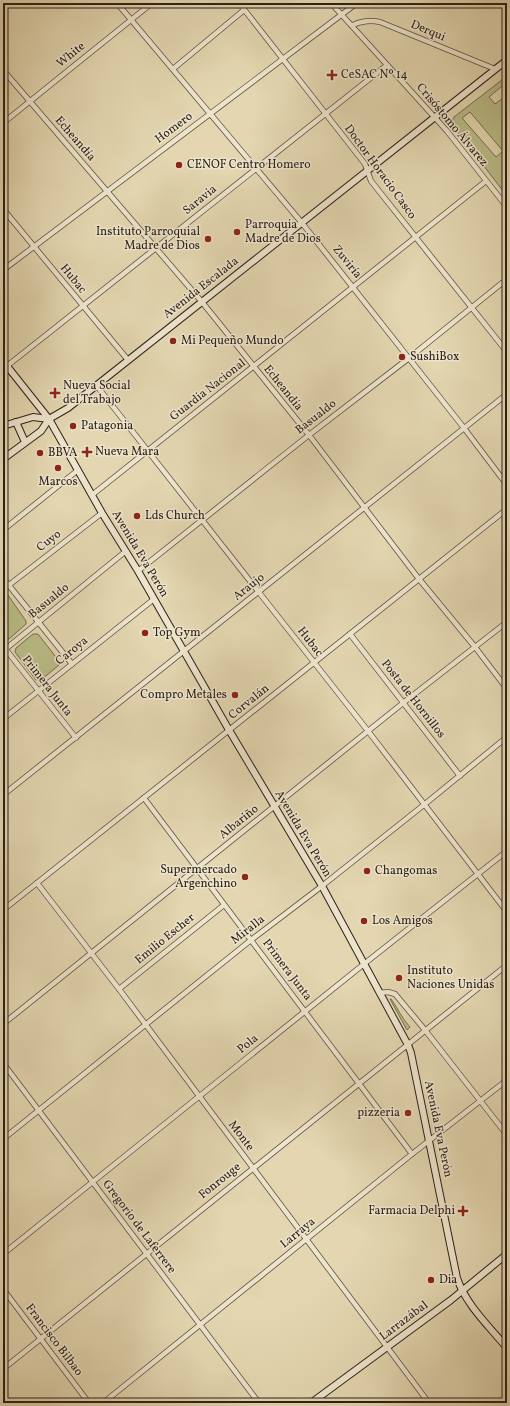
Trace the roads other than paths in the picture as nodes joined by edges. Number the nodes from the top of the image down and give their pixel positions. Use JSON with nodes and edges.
{"nodes":[{"id":1,"x":117,"y":3,"type":"edge"},
{"id":2,"x":152,"y":3,"type":"edge"},
{"id":3,"x":239,"y":3,"type":"edge"},
{"id":4,"x":331,"y":3,"type":"edge"},
{"id":5,"x":357,"y":3,"type":"edge"},
{"id":6,"x":244,"y":10,"type":"junction"},
{"id":7,"x":343,"y":15,"type":"junction"},
{"id":8,"x":131,"y":20,"type":"junction"},
{"id":9,"x":353,"y":26,"type":"junction"},
{"id":10,"x":283,"y":58,"type":"junction"},
{"id":11,"x":507,"y":60,"type":"edge"},
{"id":12,"x":387,"y":65,"type":"junction"},
{"id":13,"x":172,"y":69,"type":"junction"},
{"id":14,"x":3,"y":70,"type":"edge"},
{"id":15,"x":495,"y":70,"type":"junction"},
{"id":16,"x":30,"y":102,"type":"junction"},
{"id":17,"x":210,"y":114,"type":"junction"},
{"id":18,"x":325,"y":114,"type":"junction"},
{"id":19,"x":435,"y":116,"type":"junction"},
{"id":20,"x":3,"y":123,"type":"edge"},
{"id":21,"x":257,"y":168,"type":"junction"},
{"id":22,"x":367,"y":170,"type":"junction"},
{"id":23,"x":486,"y":181,"type":"junction"},
{"id":24,"x":107,"y":191,"type":"junction"},
{"id":25,"x":507,"y":207,"type":"edge"},
{"id":26,"x":3,"y":209,"type":"edge"},
{"id":27,"x":302,"y":223,"type":"junction"},
{"id":28,"x":416,"y":237,"type":"junction"},
{"id":29,"x":34,"y":247,"type":"junction"},
{"id":30,"x":156,"y":248,"type":"junction"},
{"id":31,"x":3,"y":270,"type":"edge"},
{"id":32,"x":507,"y":279,"type":"edge"},
{"id":33,"x":353,"y":286,"type":"junction"},
{"id":34,"x":202,"y":302,"type":"junction"},
{"id":35,"x":82,"y":306,"type":"junction"},
{"id":36,"x":472,"y":308,"type":"junction"},
{"id":37,"x":507,"y":352,"type":"edge"},
{"id":38,"x":409,"y":358,"type":"junction"},
{"id":39,"x":128,"y":360,"type":"junction"},
{"id":40,"x":5,"y":364,"type":"edge"},
{"id":41,"x":253,"y":367,"type":"junction"},
{"id":42,"x":96,"y":385,"type":"junction"},
{"id":43,"x":507,"y":394,"type":"edge"},
{"id":44,"x":49,"y":419,"type":"junction"},
{"id":45,"x":16,"y":422,"type":"junction"},
{"id":46,"x":3,"y":426,"type":"edge"},
{"id":47,"x":464,"y":428,"type":"junction"},
{"id":48,"x":309,"y":435,"type":"junction"},
{"id":49,"x":25,"y":442,"type":"junction"},
{"id":50,"x":148,"y":451,"type":"junction"},
{"id":51,"x":3,"y":459,"type":"edge"},
{"id":52,"x":78,"y":470,"type":"junction"},
{"id":53,"x":507,"y":485,"type":"edge"},
{"id":54,"x":92,"y":495,"type":"junction"},
{"id":55,"x":364,"y":508,"type":"junction"},
{"id":56,"x":507,"y":509,"type":"edge"},
{"id":57,"x":102,"y":513,"type":"junction"},
{"id":58,"x":203,"y":520,"type":"junction"},
{"id":59,"x":3,"y":530,"type":"edge"},
{"id":60,"x":126,"y":551,"type":"junction"},
{"id":61,"x":138,"y":571,"type":"junction"},
{"id":62,"x":3,"y":578,"type":"edge"},
{"id":63,"x":419,"y":579,"type":"junction"},
{"id":64,"x":9,"y":585,"type":"junction"},
{"id":65,"x":259,"y":592,"type":"junction"},
{"id":66,"x":154,"y":598,"type":"junction"},
{"id":67,"x":507,"y":622,"type":"edge"},
{"id":68,"x":38,"y":623,"type":"junction"},
{"id":69,"x":350,"y":634,"type":"junction"},
{"id":70,"x":475,"y":647,"type":"junction"},
{"id":71,"x":4,"y":649,"type":"edge"},
{"id":72,"x":183,"y":651,"type":"junction"},
{"id":73,"x":313,"y":662,"type":"junction"},
{"id":74,"x":72,"y":664,"type":"junction"},
{"id":75,"x":507,"y":689,"type":"edge"},
{"id":76,"x":39,"y":691,"type":"junction"},
{"id":77,"x":404,"y":703,"type":"junction"},
{"id":78,"x":3,"y":719,"type":"edge"},
{"id":79,"x":229,"y":730,"type":"junction"},
{"id":80,"x":368,"y":731,"type":"junction"},
{"id":81,"x":507,"y":737,"type":"edge"},
{"id":82,"x":76,"y":738,"type":"junction"},
{"id":83,"x":460,"y":776,"type":"junction"},
{"id":84,"x":3,"y":795,"type":"edge"},
{"id":85,"x":144,"y":798,"type":"junction"},
{"id":86,"x":425,"y":804,"type":"junction"},
{"id":87,"x":274,"y":807,"type":"junction"},
{"id":88,"x":507,"y":851,"type":"edge"},
{"id":89,"x":197,"y":869,"type":"junction"},
{"id":90,"x":479,"y":874,"type":"junction"},
{"id":91,"x":37,"y":883,"type":"junction"},
{"id":92,"x":322,"y":886,"type":"junction"},
{"id":93,"x":224,"y":905,"type":"junction"},
{"id":94,"x":3,"y":910,"type":"edge"},
{"id":95,"x":507,"y":912,"type":"edge"},
{"id":96,"x":251,"y":940,"type":"junction"},
{"id":97,"x":91,"y":954,"type":"junction"},
{"id":98,"x":364,"y":964,"type":"junction"},
{"id":99,"x":507,"y":965,"type":"edge"},
{"id":100,"x":119,"y":989,"type":"junction"},
{"id":101,"x":378,"y":993,"type":"junction"},
{"id":102,"x":305,"y":1011,"type":"junction"},
{"id":103,"x":3,"y":1024,"type":"edge"},
{"id":104,"x":145,"y":1025,"type":"junction"},
{"id":105,"x":425,"y":1030,"type":"junction"},
{"id":106,"x":408,"y":1045,"type":"junction"},
{"id":107,"x":3,"y":1062,"type":"edge"},
{"id":108,"x":507,"y":1080,"type":"edge"},
{"id":109,"x":359,"y":1083,"type":"junction"},
{"id":110,"x":199,"y":1097,"type":"junction"},
{"id":111,"x":480,"y":1101,"type":"junction"},
{"id":112,"x":39,"y":1110,"type":"junction"},
{"id":113,"x":507,"y":1135,"type":"edge"},
{"id":114,"x":3,"y":1139,"type":"edge"},
{"id":115,"x":429,"y":1141,"type":"junction"},
{"id":116,"x":412,"y":1154,"type":"junction"},
{"id":117,"x":253,"y":1168,"type":"junction"},
{"id":118,"x":92,"y":1182,"type":"junction"},
{"id":119,"x":307,"y":1239,"type":"junction"},
{"id":120,"x":146,"y":1253,"type":"junction"},
{"id":121,"x":3,"y":1254,"type":"edge"},
{"id":122,"x":507,"y":1254,"type":"edge"},
{"id":123,"x":3,"y":1290,"type":"edge"},
{"id":124,"x":462,"y":1291,"type":"junction"},
{"id":125,"x":200,"y":1324,"type":"junction"},
{"id":126,"x":40,"y":1339,"type":"junction"},
{"id":127,"x":387,"y":1348,"type":"junction"},
{"id":128,"x":507,"y":1348,"type":"edge"},
{"id":129,"x":3,"y":1368,"type":"edge"},
{"id":130,"x":89,"y":1403,"type":"edge"},
{"id":131,"x":103,"y":1403,"type":"edge"},
{"id":132,"x":259,"y":1403,"type":"edge"},
{"id":133,"x":311,"y":1403,"type":"edge"},
{"id":134,"x":429,"y":1403,"type":"edge"}],
"edges":[{"from":1,"to":8,"type":"street","name":"Zuviría"},
{"from":2,"to":8,"type":"street","name":"White"},
{"from":3,"to":6,"type":"street","name":"Doctor Horacio Casco"},
{"from":4,"to":7,"type":"street","name":"Crisóstomo Álvarez"},
{"from":5,"to":7,"type":"street","name":"Homero"},
{"from":6,"to":10,"type":"street","name":"Doctor Horacio Casco"},
{"from":6,"to":13,"type":"street"},
{"from":7,"to":9,"type":"street","name":"Crisóstomo Álvarez"},
{"from":7,"to":10,"type":"street","name":"Homero"},
{"from":8,"to":13,"type":"street","name":"Zuviría"},
{"from":8,"to":16,"type":"street","name":"White"},
{"from":9,"to":12,"type":"street","name":"Crisóstomo Álvarez"},
{"from":9,"to":15,"type":"street","name":"Derqui"},
{"from":10,"to":17,"type":"street","name":"Homero"},
{"from":10,"to":18,"type":"street","name":"Doctor Horacio Casco"},
{"from":11,"to":15,"type":"main road","name":"Avenida Escalada"},
{"from":12,"to":18,"type":"street","name":"Saravia"},
{"from":12,"to":19,"type":"street","name":"Crisóstomo Álvarez"},
{"from":13,"to":17,"type":"street","name":"Zuviría"},
{"from":14,"to":16,"type":"street","name":"Echeandía"},
{"from":15,"to":19,"type":"main road","name":"Avenida Escalada"},
{"from":16,"to":20,"type":"street","name":"White"},
{"from":16,"to":24,"type":"street","name":"Echeandía"},
{"from":17,"to":21,"type":"street","name":"Zuviría"},
{"from":17,"to":24,"type":"street","name":"Homero"},
{"from":18,"to":21,"type":"street","name":"Saravia"},
{"from":18,"to":22,"type":"street","name":"Doctor Horacio Casco"},
{"from":19,"to":22,"type":"main road","name":"Avenida Escalada"},
{"from":19,"to":23,"type":"street","name":"Crisóstomo Álvarez"},
{"from":21,"to":27,"type":"street","name":"Zuviría"},
{"from":21,"to":30,"type":"street","name":"Saravia"},
{"from":22,"to":27,"type":"main road","name":"Avenida Escalada"},
{"from":22,"to":28,"type":"street","name":"Doctor Horacio Casco"},
{"from":23,"to":25,"type":"street","name":"Crisóstomo Álvarez"},
{"from":23,"to":28,"type":"street","name":"Guardia Nacional"},
{"from":24,"to":29,"type":"street","name":"Homero"},
{"from":24,"to":30,"type":"street","name":"Echeandía"},
{"from":26,"to":29,"type":"street","name":"Hubac"},
{"from":27,"to":33,"type":"street","name":"Zuviría"},
{"from":27,"to":34,"type":"main road","name":"Avenida Escalada"},
{"from":28,"to":33,"type":"street","name":"Guardia Nacional"},
{"from":28,"to":36,"type":"street","name":"Doctor Horacio Casco"},
{"from":29,"to":31,"type":"street","name":"Homero"},
{"from":29,"to":35,"type":"street","name":"Hubac"},
{"from":30,"to":34,"type":"street","name":"Echeandía"},
{"from":30,"to":35,"type":"street","name":"Saravia"},
{"from":32,"to":36,"type":"street","name":"Basualdo"},
{"from":33,"to":38,"type":"street","name":"Zuviría"},
{"from":33,"to":41,"type":"street","name":"Guardia Nacional"},
{"from":34,"to":39,"type":"main road","name":"Avenida Escalada"},
{"from":34,"to":41,"type":"street","name":"Echeandía"},
{"from":35,"to":39,"type":"street","name":"Hubac"},
{"from":35,"to":40,"type":"street","name":"Saravia"},
{"from":36,"to":37,"type":"street","name":"Doctor Horacio Casco"},
{"from":36,"to":38,"type":"street","name":"Basualdo"},
{"from":38,"to":47,"type":"street","name":"Zuviría"},
{"from":38,"to":48,"type":"street","name":"Basualdo"},
{"from":39,"to":42,"type":"main road","name":"Avenida Escalada"},
{"from":40,"to":44,"type":"main road","name":"Avenida Eva Perón"},
{"from":41,"to":48,"type":"street","name":"Echeandía"},
{"from":41,"to":50,"type":"street","name":"Guardia Nacional"},
{"from":42,"to":44,"type":"main road","name":"Avenida Escalada"},
{"from":42,"to":50,"type":"street","name":"Hubac"},
{"from":43,"to":47,"type":"street","name":"Araujo"},
{"from":44,"to":45,"type":"main road"},
{"from":44,"to":49,"type":"main road","name":"Avenida Escalada"},
{"from":44,"to":52,"type":"main road","name":"Avenida Eva Perón"},
{"from":45,"to":46,"type":"main road"},
{"from":45,"to":49,"type":"main road"},
{"from":47,"to":53,"type":"street","name":"Zuviría"},
{"from":47,"to":55,"type":"street","name":"Araujo"},
{"from":48,"to":55,"type":"street","name":"Echeandía"},
{"from":48,"to":58,"type":"street","name":"Basualdo"},
{"from":49,"to":51,"type":"main road","name":"Avenida Escalada"},
{"from":50,"to":54,"type":"street","name":"Guardia Nacional"},
{"from":50,"to":58,"type":"street","name":"Hubac"},
{"from":52,"to":54,"type":"main road","name":"Avenida Eva Perón"},
{"from":52,"to":59,"type":"street"},
{"from":54,"to":57,"type":"main road","name":"Avenida Eva Perón"},
{"from":55,"to":63,"type":"street","name":"Echeandía"},
{"from":55,"to":65,"type":"street","name":"Araujo"},
{"from":56,"to":63,"type":"street","name":"Corvalán"},
{"from":57,"to":60,"type":"main road","name":"Avenida Eva Perón"},
{"from":57,"to":64,"type":"street","name":"Cuyo"},
{"from":58,"to":61,"type":"street","name":"Basualdo"},
{"from":58,"to":65,"type":"street","name":"Hubac"},
{"from":60,"to":61,"type":"main road","name":"Avenida Eva Perón"},
{"from":60,"to":68,"type":"street","name":"Basualdo"},
{"from":61,"to":66,"type":"main road","name":"Avenida Eva Perón"},
{"from":62,"to":64,"type":"street"},
{"from":63,"to":69,"type":"street","name":"Corvalán"},
{"from":63,"to":70,"type":"street","name":"Echeandía"},
{"from":64,"to":68,"type":"street"},
{"from":65,"to":72,"type":"street","name":"Araujo"},
{"from":65,"to":73,"type":"street","name":"Hubac"},
{"from":66,"to":72,"type":"main road","name":"Avenida Eva Perón"},
{"from":66,"to":74,"type":"street","name":"Caroya"},
{"from":67,"to":70,"type":"street","name":"Albariño"},
{"from":68,"to":71,"type":"street","name":"Basualdo"},
{"from":68,"to":74,"type":"street"},
{"from":69,"to":73,"type":"street","name":"Corvalán"},
{"from":69,"to":77,"type":"street","name":"Posta de Hornillos"},
{"from":70,"to":75,"type":"street","name":"Echeandía"},
{"from":70,"to":77,"type":"street","name":"Albariño"},
{"from":71,"to":76,"type":"street","name":"Primera Junta"},
{"from":72,"to":79,"type":"main road","name":"Avenida Eva Perón"},
{"from":72,"to":82,"type":"street","name":"Araujo"},
{"from":73,"to":79,"type":"street","name":"Corvalán"},
{"from":73,"to":80,"type":"street","name":"Hubac"},
{"from":74,"to":76,"type":"street","name":"Caroya"},
{"from":76,"to":78,"type":"street","name":"Caroya"},
{"from":76,"to":82,"type":"street","name":"Primera Junta"},
{"from":77,"to":80,"type":"street","name":"Albariño"},
{"from":77,"to":83,"type":"street","name":"Posta de Hornillos"},
{"from":79,"to":85,"type":"street","name":"Corvalán"},
{"from":79,"to":87,"type":"main road","name":"Avenida Eva Perón"},
{"from":80,"to":86,"type":"street","name":"Hubac"},
{"from":80,"to":87,"type":"street","name":"Albariño"},
{"from":81,"to":83,"type":"street","name":"Miralla"},
{"from":82,"to":84,"type":"street","name":"Araujo"},
{"from":83,"to":86,"type":"street","name":"Miralla"},
{"from":85,"to":89,"type":"street","name":"Primera Junta"},
{"from":85,"to":91,"type":"street","name":"Corvalán"},
{"from":86,"to":90,"type":"street","name":"Hubac"},
{"from":86,"to":92,"type":"street","name":"Miralla"},
{"from":87,"to":89,"type":"street","name":"Albariño"},
{"from":87,"to":92,"type":"main road","name":"Avenida Eva Perón"},
{"from":88,"to":90,"type":"street","name":"Pola"},
{"from":89,"to":93,"type":"street","name":"Primera Junta"},
{"from":89,"to":97,"type":"street","name":"Albariño"},
{"from":90,"to":95,"type":"street","name":"Hubac"},
{"from":90,"to":98,"type":"street","name":"Pola"},
{"from":91,"to":94,"type":"street","name":"Corvalán"},
{"from":91,"to":97,"type":"street","name":"Monte"},
{"from":92,"to":96,"type":"street","name":"Miralla"},
{"from":92,"to":98,"type":"main road","name":"Avenida Eva Perón"},
{"from":93,"to":96,"type":"street","name":"Primera Junta"},
{"from":93,"to":100,"type":"street","name":"Emilio Escher"},
{"from":96,"to":102,"type":"street","name":"Primera Junta"},
{"from":96,"to":104,"type":"street","name":"Miralla"},
{"from":97,"to":100,"type":"street","name":"Monte"},
{"from":97,"to":103,"type":"street","name":"Albariño"},
{"from":98,"to":101,"type":"main road","name":"Avenida Eva Perón"},
{"from":98,"to":102,"type":"street","name":"Pola"},
{"from":99,"to":105,"type":"street","name":"Fonrouge"},
{"from":100,"to":104,"type":"street","name":"Monte"},
{"from":101,"to":105,"type":"street"},
{"from":101,"to":106,"type":"main road","name":"Avenida Eva Perón"},
{"from":102,"to":109,"type":"street","name":"Primera Junta"},
{"from":102,"to":110,"type":"street","name":"Pola"},
{"from":104,"to":110,"type":"street","name":"Monte"},
{"from":104,"to":112,"type":"street","name":"Miralla"},
{"from":105,"to":106,"type":"street","name":"Fonrouge"},
{"from":105,"to":111,"type":"street"},
{"from":106,"to":109,"type":"street","name":"Fonrouge"},
{"from":106,"to":115,"type":"main road","name":"Avenida Eva Perón"},
{"from":107,"to":112,"type":"street","name":"Gregorio de Laferrere"},
{"from":108,"to":111,"type":"street","name":"Larraya"},
{"from":109,"to":116,"type":"street","name":"Primera Junta"},
{"from":109,"to":117,"type":"street","name":"Fonrouge"},
{"from":110,"to":117,"type":"street","name":"Monte"},
{"from":110,"to":118,"type":"street","name":"Pola"},
{"from":111,"to":113,"type":"street"},
{"from":111,"to":115,"type":"street","name":"Larraya"},
{"from":112,"to":114,"type":"street","name":"Miralla"},
{"from":112,"to":118,"type":"street","name":"Gregorio de Laferrere"},
{"from":115,"to":116,"type":"street","name":"Larraya"},
{"from":115,"to":124,"type":"main road","name":"Avenida Eva Perón"},
{"from":116,"to":119,"type":"street","name":"Larraya"},
{"from":117,"to":119,"type":"street","name":"Monte"},
{"from":117,"to":120,"type":"street","name":"Fonrouge"},
{"from":118,"to":120,"type":"street","name":"Gregorio de Laferrere"},
{"from":118,"to":121,"type":"street","name":"Pola"},
{"from":119,"to":125,"type":"street","name":"Larraya"},
{"from":119,"to":127,"type":"street","name":"Monte"},
{"from":120,"to":125,"type":"street","name":"Gregorio de Laferrere"},
{"from":120,"to":126,"type":"street","name":"Fonrouge"},
{"from":122,"to":124,"type":"main road","name":"Larrazábal"},
{"from":123,"to":126,"type":"street","name":"Francisco Bilbao"},
{"from":124,"to":127,"type":"main road","name":"Larrazábal"},
{"from":124,"to":128,"type":"main road","name":"Avenida Eva Perón"},
{"from":125,"to":131,"type":"street","name":"Larraya"},
{"from":125,"to":132,"type":"street","name":"Gregorio de Laferrere"},
{"from":126,"to":129,"type":"street","name":"Fonrouge"},
{"from":126,"to":130,"type":"street","name":"Francisco Bilbao"},
{"from":127,"to":133,"type":"main road","name":"Larrazábal"},
{"from":127,"to":134,"type":"street","name":"Monte"}]}
